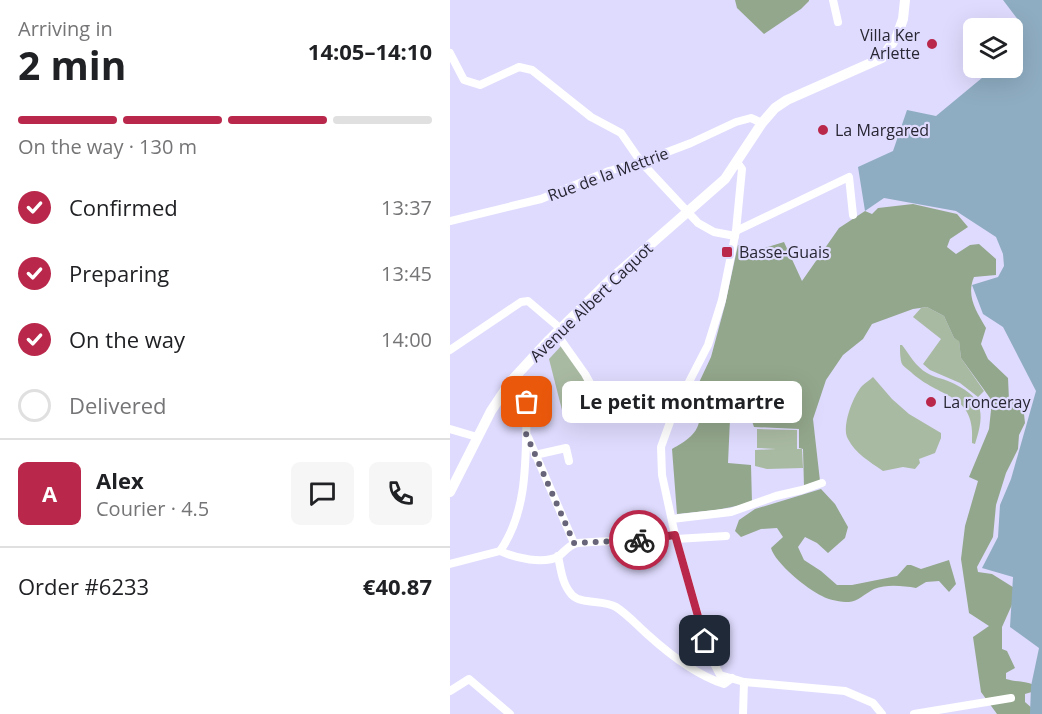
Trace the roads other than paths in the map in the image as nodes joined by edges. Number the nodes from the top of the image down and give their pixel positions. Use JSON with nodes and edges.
{"nodes":[{"id":1,"x":833,"y":0,"type":"edge"},
{"id":2,"x":905,"y":0,"type":"edge"},
{"id":3,"x":838,"y":22,"type":"dead end"},
{"id":4,"x":450,"y":53,"type":"edge"},
{"id":5,"x":762,"y":123,"type":"junction"},
{"id":6,"x":641,"y":162,"type":"junction"},
{"id":7,"x":737,"y":162,"type":"junction"},
{"id":8,"x":686,"y":213,"type":"junction"},
{"id":9,"x":853,"y":214,"type":"dead end"},
{"id":10,"x":450,"y":221,"type":"edge"},
{"id":11,"x":736,"y":234,"type":"junction"},
{"id":12,"x":559,"y":331,"type":"junction"},
{"id":13,"x":450,"y":350,"type":"edge"},
{"id":14,"x":511,"y":381,"type":"junction"},
{"id":15,"x":596,"y":394,"type":"dead end"},
{"id":16,"x":450,"y":429,"type":"edge"},
{"id":17,"x":526,"y":434,"type":"junction"},
{"id":18,"x":477,"y":438,"type":"junction"},
{"id":19,"x":536,"y":455,"type":"junction"},
{"id":20,"x":569,"y":461,"type":"dead end"},
{"id":21,"x":822,"y":483,"type":"dead end"},
{"id":22,"x":450,"y":492,"type":"edge"},
{"id":23,"x":672,"y":519,"type":"junction"},
{"id":24,"x":726,"y":536,"type":"dead end"},
{"id":25,"x":675,"y":537,"type":"junction"},
{"id":26,"x":574,"y":543,"type":"junction"},
{"id":27,"x":501,"y":551,"type":"junction"},
{"id":28,"x":558,"y":556,"type":"junction"},
{"id":29,"x":450,"y":564,"type":"edge"},
{"id":30,"x":732,"y":678,"type":"junction"},
{"id":31,"x":744,"y":682,"type":"junction"},
{"id":32,"x":450,"y":691,"type":"edge"},
{"id":33,"x":1011,"y":698,"type":"dead end"},
{"id":34,"x":510,"y":714,"type":"edge"},
{"id":35,"x":744,"y":714,"type":"edge"},
{"id":36,"x":882,"y":714,"type":"edge"},
{"id":37,"x":914,"y":714,"type":"edge"}],
"edges":[{"from":1,"to":3,"type":"street"},
{"from":2,"to":5,"type":"main road","name":"Avenue Albert Caquot"},
{"from":4,"to":6,"type":"street"},
{"from":5,"to":6,"type":"street","name":"Rue de la Mettrie"},
{"from":5,"to":7,"type":"main road","name":"Avenue Albert Caquot"},
{"from":6,"to":8,"type":"street"},
{"from":6,"to":10,"type":"street","name":"Rue de la Mettrie"},
{"from":7,"to":8,"type":"main road","name":"Avenue Albert Caquot"},
{"from":7,"to":11,"type":"street"},
{"from":8,"to":11,"type":"street"},
{"from":8,"to":12,"type":"main road","name":"Avenue Albert Caquot"},
{"from":9,"to":11,"type":"street"},
{"from":11,"to":23,"type":"street"},
{"from":12,"to":13,"type":"street"},
{"from":12,"to":14,"type":"main road","name":"Avenue Albert Caquot"},
{"from":12,"to":15,"type":"street"},
{"from":14,"to":17,"type":"street"},
{"from":14,"to":18,"type":"main road","name":"Avenue Albert Caquot"},
{"from":16,"to":18,"type":"street"},
{"from":17,"to":19,"type":"street"},
{"from":17,"to":27,"type":"street"},
{"from":18,"to":22,"type":"main road","name":"Avenue Albert Caquot"},
{"from":19,"to":20,"type":"street"},
{"from":19,"to":26,"type":"street"},
{"from":21,"to":23,"type":"street"},
{"from":23,"to":25,"type":"street"},
{"from":24,"to":25,"type":"street"},
{"from":25,"to":26,"type":"street"},
{"from":25,"to":30,"type":"street"},
{"from":26,"to":28,"type":"street"},
{"from":27,"to":28,"type":"street"},
{"from":27,"to":29,"type":"street"},
{"from":28,"to":30,"type":"street"},
{"from":30,"to":31,"type":"street"},
{"from":31,"to":35,"type":"street"},
{"from":31,"to":36,"type":"street"},
{"from":32,"to":34,"type":"street"},
{"from":33,"to":37,"type":"street"}]}
